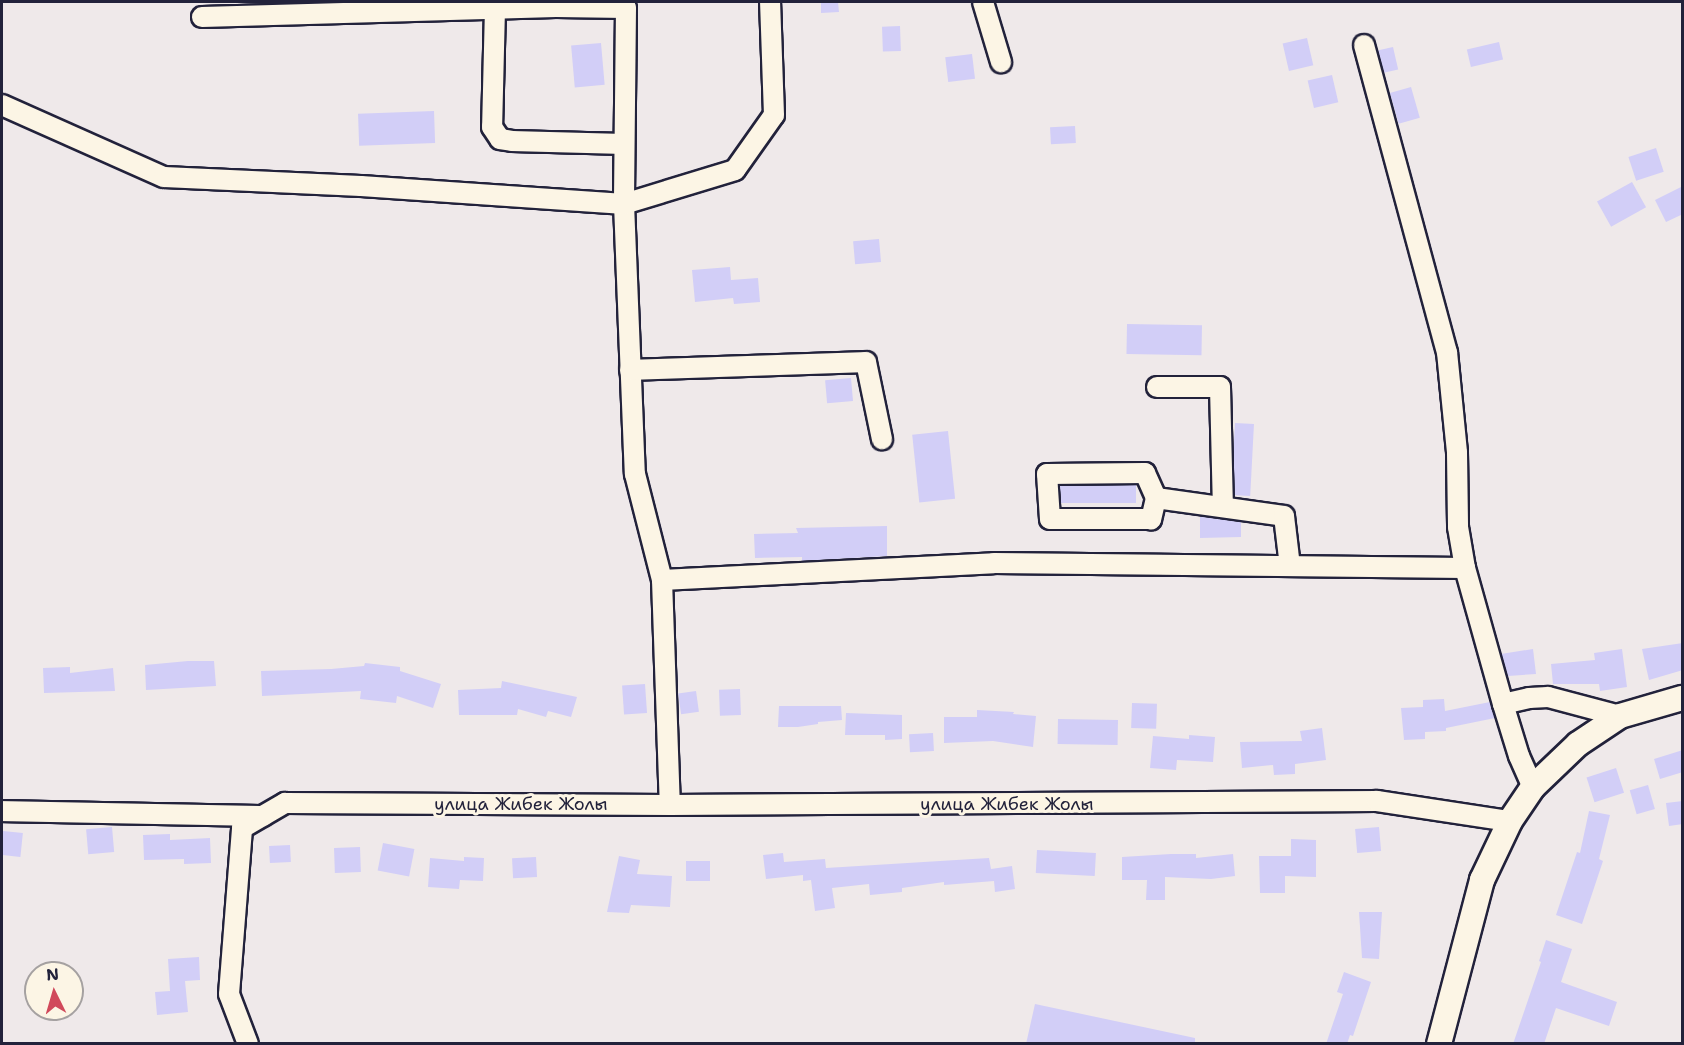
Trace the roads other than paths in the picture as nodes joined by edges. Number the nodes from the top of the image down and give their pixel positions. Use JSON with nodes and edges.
{"nodes":[{"id":1,"x":770,"y":2,"type":"edge"},
{"id":2,"x":982,"y":2,"type":"edge"},
{"id":3,"x":495,"y":8,"type":"junction"},
{"id":4,"x":202,"y":17,"type":"dead end"},
{"id":5,"x":1364,"y":45,"type":"dead end"},
{"id":6,"x":1001,"y":62,"type":"dead end"},
{"id":7,"x":2,"y":105,"type":"edge"},
{"id":8,"x":624,"y":144,"type":"junction"},
{"id":9,"x":624,"y":204,"type":"junction"},
{"id":10,"x":630,"y":370,"type":"junction"},
{"id":11,"x":1157,"y":387,"type":"dead end"},
{"id":12,"x":882,"y":439,"type":"dead end"},
{"id":13,"x":1156,"y":498,"type":"junction"},
{"id":14,"x":1223,"y":507,"type":"junction"},
{"id":15,"x":1290,"y":566,"type":"junction"},
{"id":16,"x":1465,"y":568,"type":"junction"},
{"id":17,"x":662,"y":580,"type":"junction"},
{"id":18,"x":1683,"y":698,"type":"edge"},
{"id":19,"x":1503,"y":704,"type":"junction"},
{"id":20,"x":1620,"y":716,"type":"junction"},
{"id":21,"x":1533,"y":787,"type":"junction"},
{"id":22,"x":670,"y":805,"type":"junction"},
{"id":23,"x":2,"y":811,"type":"edge"},
{"id":24,"x":263,"y":816,"type":"junction"},
{"id":25,"x":1510,"y":821,"type":"junction"},
{"id":26,"x":248,"y":1044,"type":"edge"},
{"id":27,"x":1439,"y":1044,"type":"edge"}],
"edges":[{"from":1,"to":9,"type":"street"},
{"from":2,"to":6,"type":"street"},
{"from":3,"to":4,"type":"street"},
{"from":3,"to":8,"type":"street"},
{"from":3,"to":8,"type":"street"},
{"from":5,"to":16,"type":"street"},
{"from":7,"to":9,"type":"street"},
{"from":8,"to":9,"type":"street"},
{"from":9,"to":10,"type":"street"},
{"from":10,"to":12,"type":"street"},
{"from":10,"to":17,"type":"street"},
{"from":11,"to":14,"type":"street"},
{"from":13,"to":13,"type":"street"},
{"from":13,"to":14,"type":"street"},
{"from":14,"to":15,"type":"street"},
{"from":15,"to":16,"type":"street"},
{"from":15,"to":17,"type":"street"},
{"from":16,"to":19,"type":"street"},
{"from":17,"to":22,"type":"street"},
{"from":18,"to":20,"type":"main road"},
{"from":19,"to":20,"type":"street"},
{"from":19,"to":21,"type":"street"},
{"from":20,"to":21,"type":"main road"},
{"from":21,"to":25,"type":"main road"},
{"from":22,"to":24,"type":"street","name":"улица Жибек Жолы"},
{"from":22,"to":25,"type":"street","name":"улица Жибек Жолы"},
{"from":23,"to":24,"type":"street"},
{"from":24,"to":26,"type":"street"},
{"from":25,"to":27,"type":"main road"}]}
